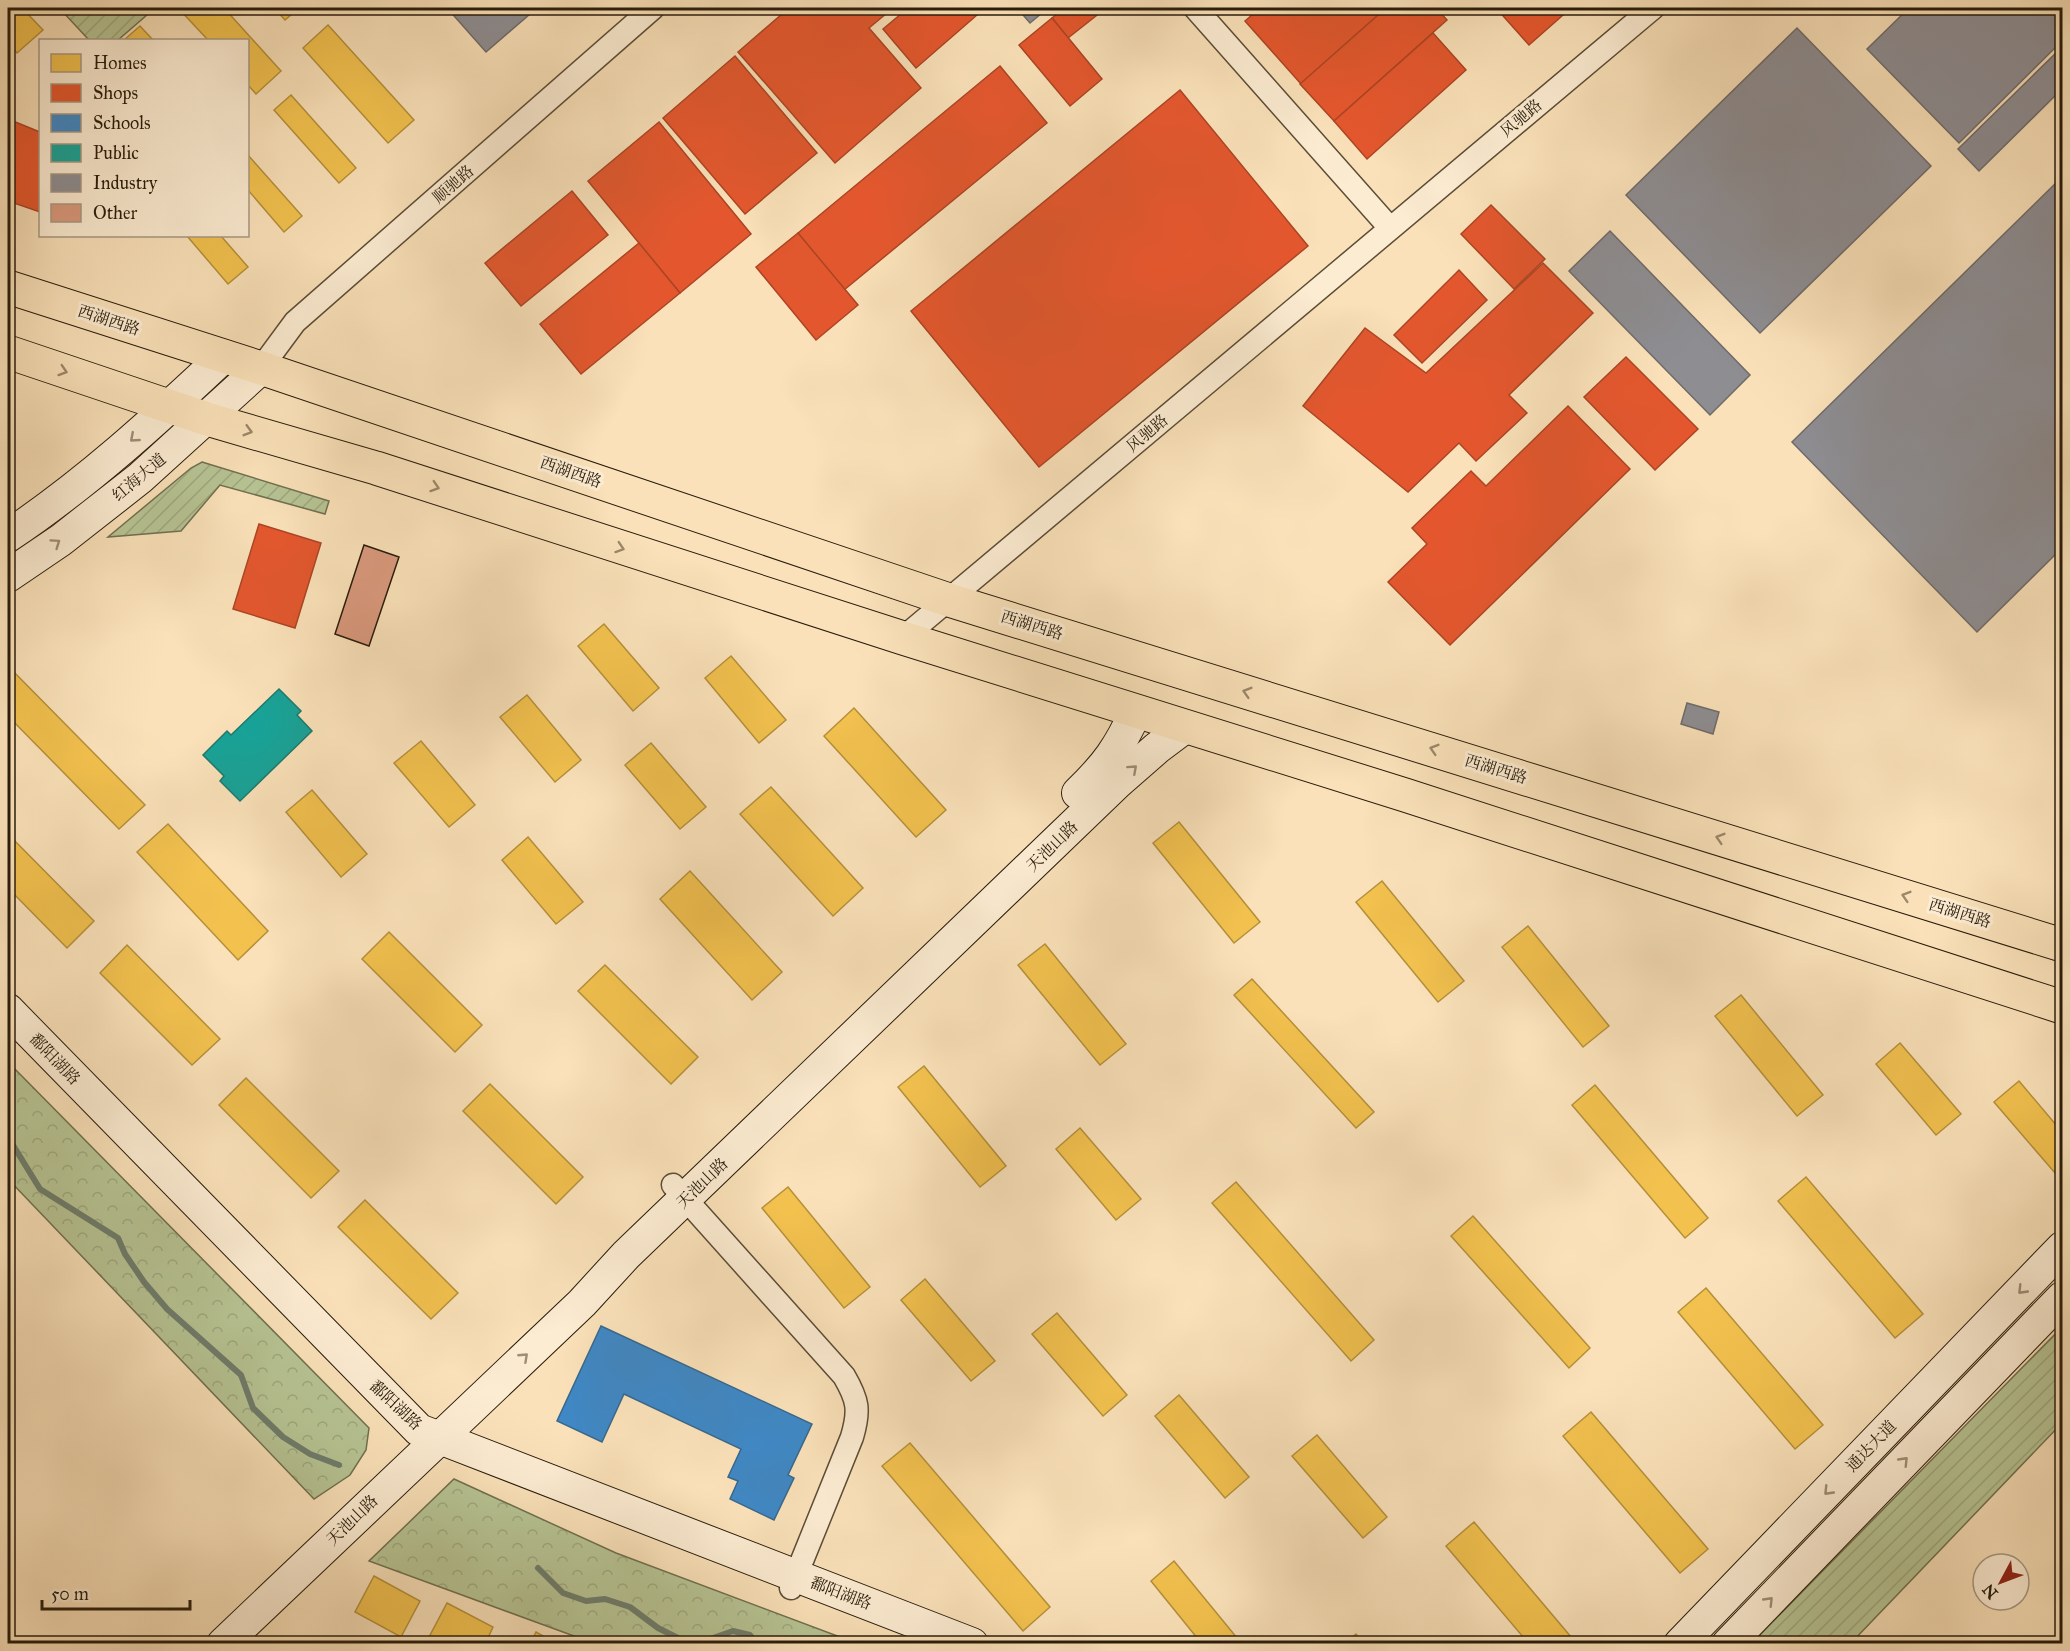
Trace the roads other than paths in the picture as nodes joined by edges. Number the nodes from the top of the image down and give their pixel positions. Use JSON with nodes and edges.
{"nodes":[{"id":1,"x":653,"y":8,"type":"edge"},
{"id":2,"x":1195,"y":8,"type":"edge"},
{"id":3,"x":1653,"y":8,"type":"edge"},
{"id":4,"x":1390,"y":228,"type":"junction"},
{"id":5,"x":8,"y":287,"type":"edge"},
{"id":6,"x":8,"y":352,"type":"edge"},
{"id":7,"x":224,"y":357,"type":"junction"},
{"id":8,"x":261,"y":368,"type":"junction"},
{"id":9,"x":171,"y":406,"type":"junction"},
{"id":10,"x":207,"y":419,"type":"junction"},
{"id":11,"x":8,"y":536,"type":"edge"},
{"id":12,"x":8,"y":576,"type":"edge"},
{"id":13,"x":949,"y":600,"type":"junction"},
{"id":14,"x":903,"y":638,"type":"junction"},
{"id":15,"x":1136,"y":711,"type":"junction"},
{"id":16,"x":1185,"y":727,"type":"junction"},
{"id":17,"x":2062,"y":945,"type":"edge"},
{"id":18,"x":2062,"y":1007,"type":"edge"},
{"id":19,"x":8,"y":1011,"type":"edge"},
{"id":20,"x":8,"y":1031,"type":"edge"},
{"id":21,"x":679,"y":1192,"type":"junction"},
{"id":22,"x":2062,"y":1248,"type":"edge"},
{"id":23,"x":2062,"y":1298,"type":"edge"},
{"id":24,"x":423,"y":1439,"type":"junction"},
{"id":25,"x":793,"y":1583,"type":"junction"},
{"id":26,"x":200,"y":1644,"type":"edge"},
{"id":27,"x":223,"y":1644,"type":"edge"},
{"id":28,"x":933,"y":1644,"type":"edge"},
{"id":29,"x":972,"y":1644,"type":"edge"},
{"id":30,"x":1680,"y":1644,"type":"edge"},
{"id":31,"x":1728,"y":1644,"type":"edge"}],
"edges":[{"from":1,"to":8,"type":"street","name":"顺驰路"},
{"from":2,"to":4,"type":"street"},
{"from":3,"to":4,"type":"street","name":"风驰路"},
{"from":4,"to":13,"type":"street","name":"风驰路"},
{"from":5,"to":7,"type":"main road","name":"西湖西路"},
{"from":6,"to":9,"type":"main road","one_way":true},
{"from":7,"to":8,"type":"main road","name":"西湖西路"},
{"from":7,"to":9,"type":"street","name":"红海大道"},
{"from":8,"to":10,"type":"street","name":"红海大道"},
{"from":8,"to":13,"type":"main road","name":"西湖西路"},
{"from":9,"to":10,"type":"main road"},
{"from":9,"to":11,"type":"street","name":"红海大道","one_way":true},
{"from":12,"to":10,"type":"street","name":"红海大道","one_way":true},
{"from":10,"to":14,"type":"main road","one_way":true},
{"from":13,"to":14,"type":"street","name":"风驰路"},
{"from":17,"to":13,"type":"main road","name":"西湖西路","one_way":true},
{"from":14,"to":15,"type":"main road"},
{"from":15,"to":16,"type":"main road"},
{"from":15,"to":21,"type":"street","name":"天池山路"},
{"from":16,"to":18,"type":"main road"},
{"from":21,"to":16,"type":"street","name":"天池山路","one_way":true},
{"from":19,"to":24,"type":"street","name":"鄱阳湖路"},
{"from":20,"to":24,"type":"street","name":"鄱阳湖路"},
{"from":21,"to":24,"type":"street","name":"天池山路"},
{"from":21,"to":25,"type":"street"},
{"from":22,"to":30,"type":"street","name":"通达大道","one_way":true},
{"from":31,"to":23,"type":"street","one_way":true},
{"from":24,"to":25,"type":"street","name":"鄱阳湖路"},
{"from":24,"to":26,"type":"street","name":"天池山路"},
{"from":24,"to":27,"type":"street","name":"天池山路"},
{"from":25,"to":28,"type":"street","name":"鄱阳湖路"},
{"from":25,"to":29,"type":"street","name":"鄱阳湖路"}]}
